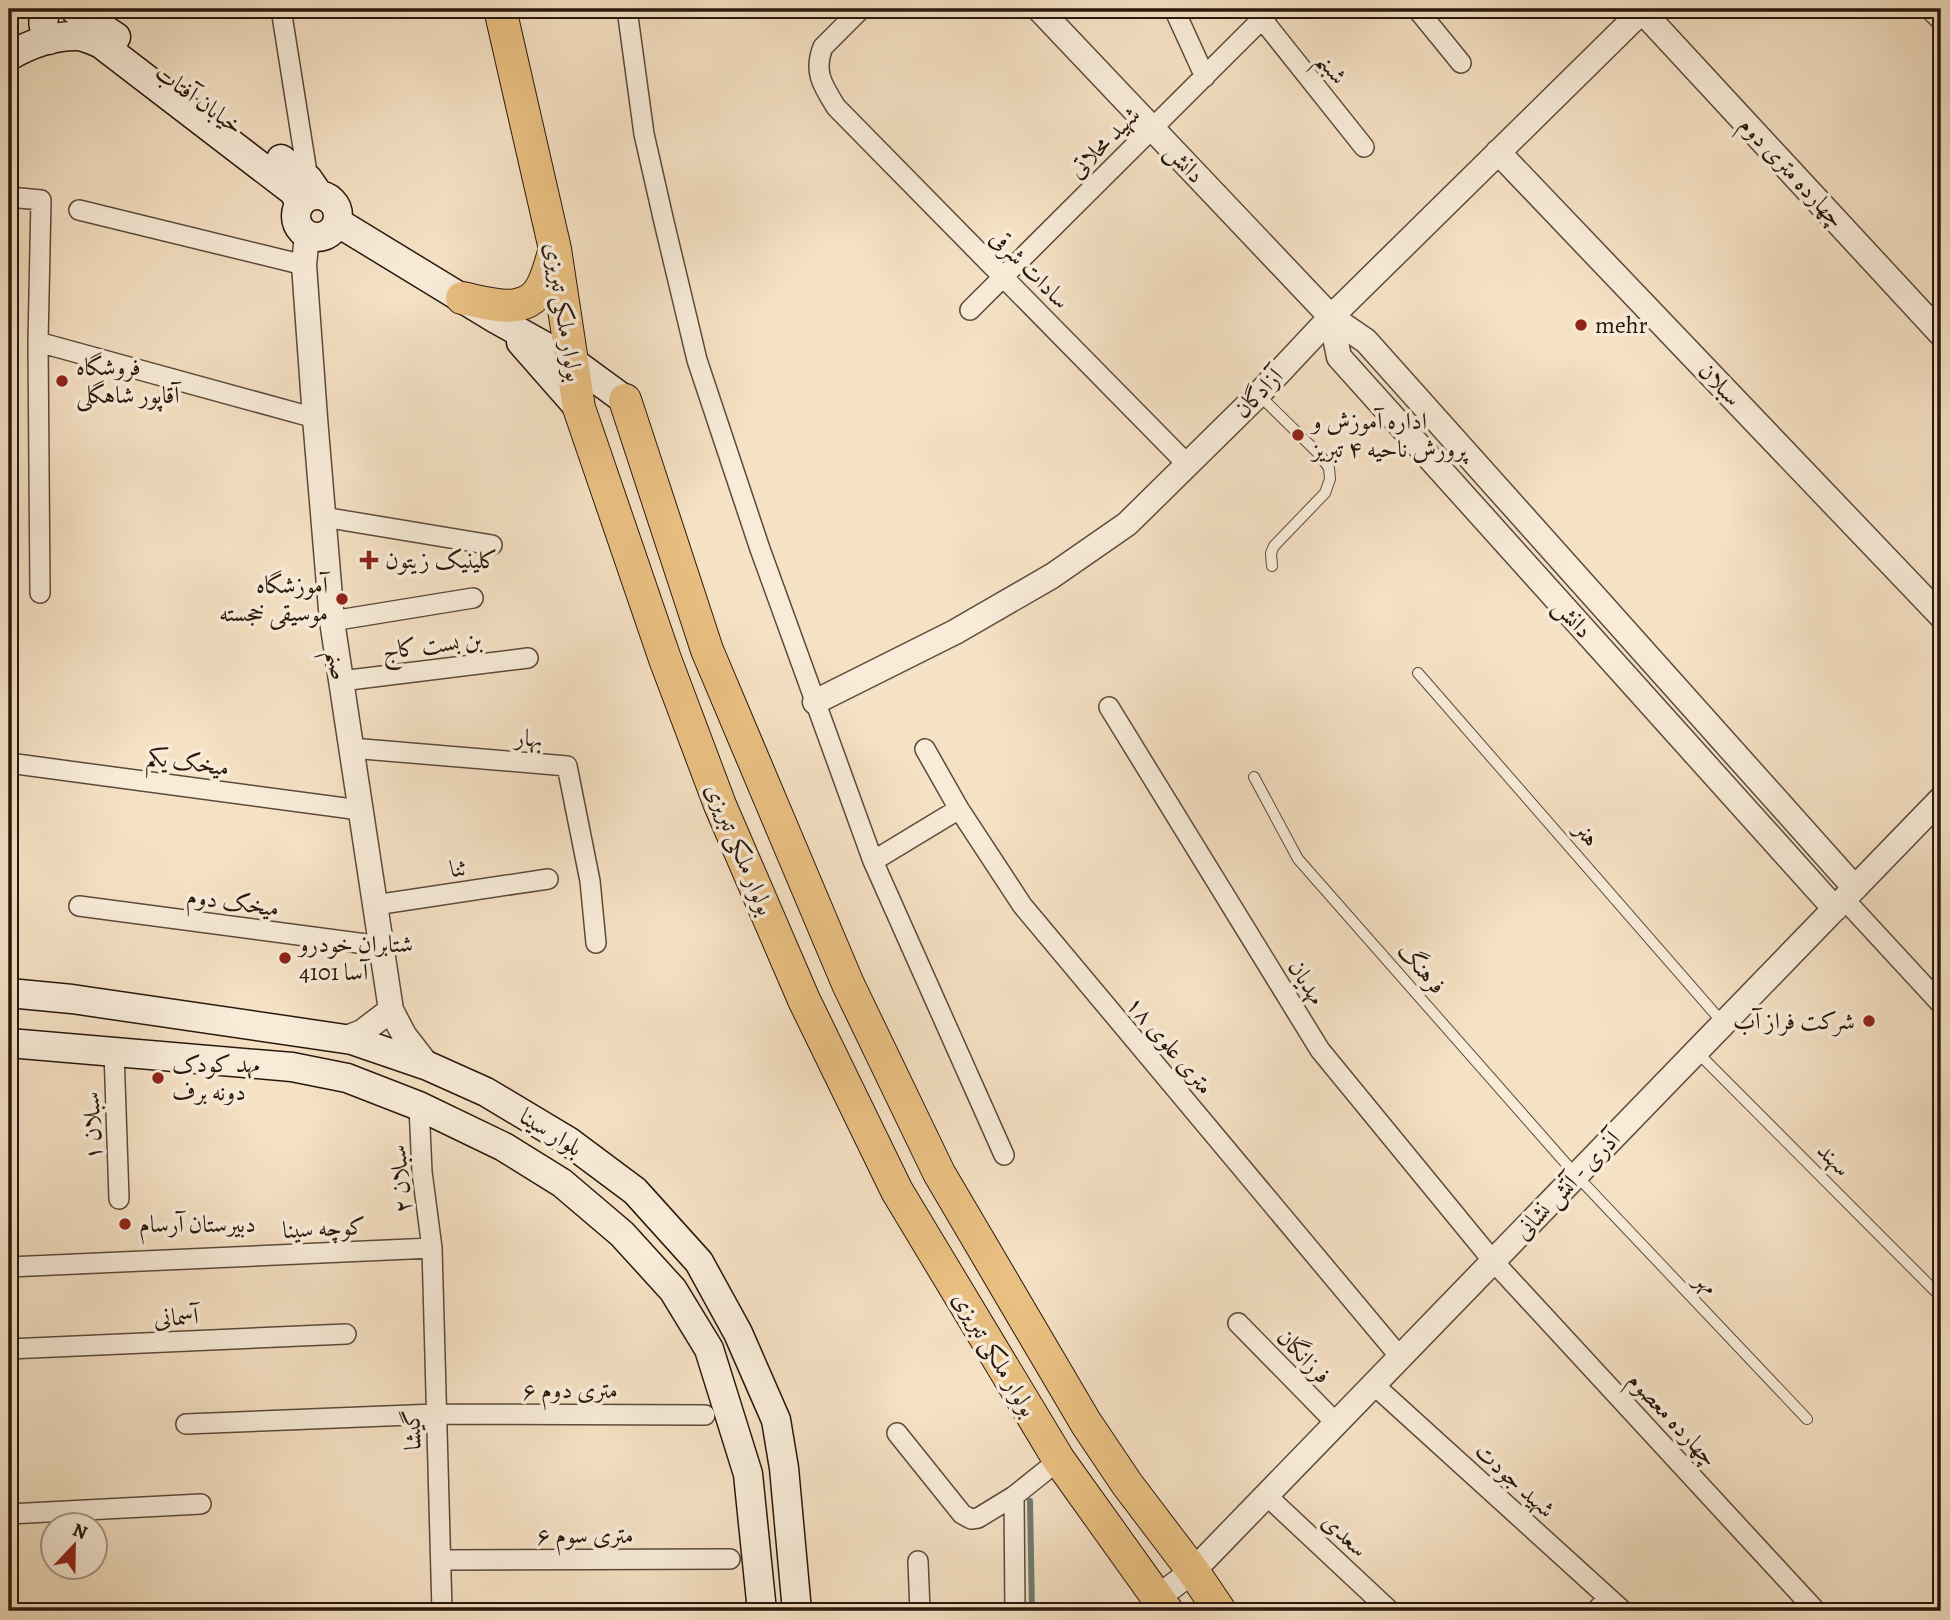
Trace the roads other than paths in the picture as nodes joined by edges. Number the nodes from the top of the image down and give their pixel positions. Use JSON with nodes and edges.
{"nodes":[{"id":1,"x":47,"y":9,"type":"edge"},
{"id":2,"x":74,"y":9,"type":"edge"},
{"id":3,"x":281,"y":9,"type":"edge"},
{"id":4,"x":500,"y":9,"type":"edge"},
{"id":5,"x":627,"y":9,"type":"edge"},
{"id":6,"x":861,"y":9,"type":"edge"},
{"id":7,"x":1040,"y":9,"type":"edge"},
{"id":8,"x":1174,"y":9,"type":"edge"},
{"id":9,"x":1417,"y":9,"type":"edge"},
{"id":10,"x":1933,"y":9,"type":"edge"},
{"id":11,"x":1643,"y":10,"type":"edge"},
{"id":12,"x":1267,"y":14,"type":"edge"},
{"id":13,"x":1941,"y":18,"type":"edge"},
{"id":14,"x":49,"y":40,"type":"junction"},
{"id":15,"x":9,"y":56,"type":"edge"},
{"id":16,"x":1461,"y":63,"type":"dead end"},
{"id":17,"x":1205,"y":77,"type":"junction"},
{"id":18,"x":1152,"y":128,"type":"junction"},
{"id":19,"x":1364,"y":147,"type":"dead end"},
{"id":20,"x":1498,"y":152,"type":"junction"},
{"id":21,"x":309,"y":193,"type":"junction"},
{"id":22,"x":9,"y":197,"type":"edge"},
{"id":23,"x":79,"y":210,"type":"dead end"},
{"id":24,"x":337,"y":222,"type":"junction"},
{"id":25,"x":307,"y":234,"type":"junction"},
{"id":26,"x":555,"y":249,"type":"junction"},
{"id":27,"x":304,"y":265,"type":"junction"},
{"id":28,"x":1003,"y":277,"type":"junction"},
{"id":29,"x":462,"y":298,"type":"junction"},
{"id":30,"x":970,"y":310,"type":"dead end"},
{"id":31,"x":1331,"y":317,"type":"junction"},
{"id":32,"x":496,"y":319,"type":"junction"},
{"id":33,"x":1941,"y":334,"type":"edge"},
{"id":34,"x":38,"y":342,"type":"junction"},
{"id":35,"x":573,"y":362,"type":"junction"},
{"id":36,"x":1257,"y":394,"type":"junction"},
{"id":37,"x":625,"y":400,"type":"joint"},
{"id":38,"x":579,"y":408,"type":"junction"},
{"id":39,"x":315,"y":418,"type":"junction"},
{"id":40,"x":1188,"y":464,"type":"junction"},
{"id":41,"x":323,"y":517,"type":"junction"},
{"id":42,"x":492,"y":545,"type":"dead end"},
{"id":43,"x":1272,"y":566,"type":"dead end"},
{"id":44,"x":40,"y":593,"type":"dead end"},
{"id":45,"x":473,"y":598,"type":"dead end"},
{"id":46,"x":1941,"y":616,"type":"edge"},
{"id":47,"x":332,"y":621,"type":"junction"},
{"id":48,"x":528,"y":658,"type":"dead end"},
{"id":49,"x":1418,"y":673,"type":"dead end"},
{"id":50,"x":341,"y":681,"type":"junction"},
{"id":51,"x":815,"y":702,"type":"junction"},
{"id":52,"x":1109,"y":707,"type":"dead end"},
{"id":53,"x":351,"y":748,"type":"junction"},
{"id":54,"x":926,"y":750,"type":"dead end"},
{"id":55,"x":9,"y":762,"type":"edge"},
{"id":56,"x":1254,"y":777,"type":"dead end"},
{"id":57,"x":1941,"y":799,"type":"edge"},
{"id":58,"x":959,"y":809,"type":"junction"},
{"id":59,"x":360,"y":810,"type":"junction"},
{"id":60,"x":873,"y":861,"type":"junction"},
{"id":61,"x":548,"y":879,"type":"dead end"},
{"id":62,"x":1845,"y":899,"type":"junction"},
{"id":63,"x":375,"y":905,"type":"junction"},
{"id":64,"x":79,"y":906,"type":"dead end"},
{"id":65,"x":596,"y":943,"type":"dead end"},
{"id":66,"x":381,"y":946,"type":"junction"},
{"id":67,"x":9,"y":993,"type":"edge"},
{"id":68,"x":1941,"y":1004,"type":"edge"},
{"id":69,"x":391,"y":1010,"type":"junction"},
{"id":70,"x":1724,"y":1023,"type":"junction"},
{"id":71,"x":344,"y":1039,"type":"junction"},
{"id":72,"x":9,"y":1043,"type":"edge"},
{"id":73,"x":1697,"y":1051,"type":"junction"},
{"id":74,"x":114,"y":1052,"type":"junction"},
{"id":75,"x":428,"y":1066,"type":"junction"},
{"id":76,"x":419,"y":1106,"type":"junction"},
{"id":77,"x":1004,"y":1155,"type":"dead end"},
{"id":78,"x":1576,"y":1175,"type":"junction"},
{"id":79,"x":119,"y":1199,"type":"dead end"},
{"id":80,"x":432,"y":1248,"type":"junction"},
{"id":81,"x":1493,"y":1261,"type":"junction"},
{"id":82,"x":9,"y":1267,"type":"edge"},
{"id":83,"x":1941,"y":1297,"type":"edge"},
{"id":84,"x":1238,"y":1322,"type":"dead end"},
{"id":85,"x":346,"y":1334,"type":"dead end"},
{"id":86,"x":9,"y":1349,"type":"edge"},
{"id":87,"x":1400,"y":1357,"type":"junction"},
{"id":88,"x":1373,"y":1384,"type":"junction"},
{"id":89,"x":436,"y":1414,"type":"junction"},
{"id":90,"x":705,"y":1415,"type":"dead end"},
{"id":91,"x":1807,"y":1419,"type":"dead end"},
{"id":92,"x":1336,"y":1423,"type":"junction"},
{"id":93,"x":186,"y":1424,"type":"dead end"},
{"id":94,"x":897,"y":1433,"type":"dead end"},
{"id":95,"x":1059,"y":1460,"type":"junction"},
{"id":96,"x":784,"y":1468,"type":"junction"},
{"id":97,"x":748,"y":1474,"type":"junction"},
{"id":98,"x":1266,"y":1495,"type":"junction"},
{"id":99,"x":1014,"y":1496,"type":"junction"},
{"id":100,"x":201,"y":1504,"type":"dead end"},
{"id":101,"x":9,"y":1514,"type":"edge"},
{"id":102,"x":730,"y":1559,"type":"dead end"},
{"id":103,"x":440,"y":1560,"type":"junction"},
{"id":104,"x":918,"y":1561,"type":"dead end"},
{"id":105,"x":1193,"y":1571,"type":"junction"},
{"id":106,"x":1163,"y":1604,"type":"edge"},
{"id":107,"x":1609,"y":1607,"type":"edge"},
{"id":108,"x":442,"y":1611,"type":"edge"},
{"id":109,"x":762,"y":1611,"type":"edge"},
{"id":110,"x":797,"y":1611,"type":"edge"},
{"id":111,"x":920,"y":1611,"type":"edge"},
{"id":112,"x":1015,"y":1611,"type":"edge"},
{"id":113,"x":1220,"y":1611,"type":"edge"},
{"id":114,"x":1390,"y":1611,"type":"edge"},
{"id":115,"x":1816,"y":1611,"type":"edge"}],
"edges":[{"from":1,"to":14,"type":"main road"},
{"from":2,"to":21,"type":"main road","name":"خیابان آفتاب"},
{"from":3,"to":21,"type":"street"},
{"from":4,"to":26,"type":"main road","name":"بولوار ملکی تبریزی"},
{"from":5,"to":51,"type":"street"},
{"from":6,"to":28,"type":"street","name":"سادات شرقی"},
{"from":7,"to":18,"type":"street","name":"دانش"},
{"from":8,"to":17,"type":"street"},
{"from":9,"to":16,"type":"street"},
{"from":10,"to":13,"type":"street"},
{"from":11,"to":20,"type":"street","name":"آزادگان"},
{"from":11,"to":33,"type":"street","name":"چهارده متری دوم"},
{"from":12,"to":17,"type":"street","name":"شهید محلاتی"},
{"from":12,"to":19,"type":"street","name":"شبنم"},
{"from":14,"to":15,"type":"main road"},
{"from":14,"to":21,"type":"main road"},
{"from":17,"to":18,"type":"street","name":"شهید محلاتی"},
{"from":18,"to":28,"type":"street","name":"شهید محلاتی"},
{"from":18,"to":31,"type":"street","name":"دانش"},
{"from":20,"to":31,"type":"street","name":"آزادگان"},
{"from":20,"to":46,"type":"street","name":"سبلان"},
{"from":21,"to":24,"type":"main road"},
{"from":21,"to":25,"type":"main road"},
{"from":22,"to":34,"type":"street"},
{"from":23,"to":27,"type":"street"},
{"from":24,"to":25,"type":"main road"},
{"from":24,"to":29,"type":"main road"},
{"from":25,"to":27,"type":"street","name":"صنم"},
{"from":26,"to":29,"type":"main road"},
{"from":26,"to":35,"type":"main road","name":"بولوار ملکی تبریزی"},
{"from":27,"to":39,"type":"street","name":"صنم"},
{"from":28,"to":30,"type":"street","name":"شهید محلاتی"},
{"from":28,"to":40,"type":"street","name":"سادات شرقی"},
{"from":29,"to":32,"type":"main road"},
{"from":31,"to":36,"type":"street","name":"آزادگان"},
{"from":31,"to":62,"type":"street","name":"دانش"},
{"from":32,"to":35,"type":"main road"},
{"from":32,"to":38,"type":"main road"},
{"from":34,"to":39,"type":"street"},
{"from":34,"to":44,"type":"street"},
{"from":35,"to":37,"type":"main road"},
{"from":35,"to":38,"type":"main road","name":"بولوار ملکی تبریزی"},
{"from":36,"to":40,"type":"street","name":"آزادگان"},
{"from":36,"to":43,"type":"lane"},
{"from":37,"to":105,"type":"main road","name":"بولوار ملکی تبریزی"},
{"from":38,"to":95,"type":"main road","name":"بولوار ملکی تبریزی"},
{"from":39,"to":41,"type":"street","name":"صنم"},
{"from":40,"to":51,"type":"street","name":"آزادگان"},
{"from":41,"to":42,"type":"street"},
{"from":41,"to":47,"type":"street","name":"صنم"},
{"from":45,"to":47,"type":"street"},
{"from":47,"to":50,"type":"street","name":"صنم"},
{"from":48,"to":50,"type":"street","name":"بن بست کاج"},
{"from":49,"to":70,"type":"lane","name":"هنر"},
{"from":50,"to":53,"type":"street","name":"صنم"},
{"from":51,"to":60,"type":"street"},
{"from":52,"to":81,"type":"street","name":"مهدیان"},
{"from":53,"to":59,"type":"street","name":"صنم"},
{"from":53,"to":65,"type":"street","name":"بهار"},
{"from":54,"to":58,"type":"street","name":"۱۸ متری علوی"},
{"from":55,"to":59,"type":"street","name":"میخک یکم"},
{"from":56,"to":78,"type":"lane","name":"فرهنگ"},
{"from":57,"to":62,"type":"street","name":"آذرى - آتش نشانى"},
{"from":58,"to":60,"type":"street"},
{"from":58,"to":87,"type":"street","name":"۱۸ متری علوی"},
{"from":59,"to":63,"type":"street","name":"صنم"},
{"from":60,"to":77,"type":"street"},
{"from":61,"to":63,"type":"street","name":"ثنا"},
{"from":62,"to":68,"type":"street"},
{"from":62,"to":70,"type":"street","name":"آذرى - آتش نشانى"},
{"from":63,"to":66,"type":"street","name":"صنم"},
{"from":64,"to":66,"type":"street","name":"میخک دوم"},
{"from":66,"to":69,"type":"street","name":"صنم"},
{"from":67,"to":71,"type":"main road","name":"بلوار سینا"},
{"from":69,"to":71,"type":"street"},
{"from":69,"to":75,"type":"street"},
{"from":70,"to":73,"type":"street","name":"آذرى - آتش نشانى"},
{"from":71,"to":75,"type":"main road","name":"بلوار سینا"},
{"from":72,"to":74,"type":"main road","name":"بلوار سینا"},
{"from":73,"to":78,"type":"street","name":"آذرى - آتش نشانى"},
{"from":73,"to":83,"type":"lane","name":"سهند"},
{"from":74,"to":76,"type":"main road","name":"بلوار سینا"},
{"from":74,"to":79,"type":"street","name":"سبلان ۱"},
{"from":75,"to":96,"type":"main road","name":"بلوار سینا"},
{"from":76,"to":80,"type":"street","name":"سبلان ۲"},
{"from":76,"to":97,"type":"main road","name":"بلوار سینا"},
{"from":78,"to":81,"type":"street","name":"آذرى - آتش نشانى"},
{"from":78,"to":91,"type":"lane","name":"مهر"},
{"from":80,"to":82,"type":"street","name":"کوچه سینا"},
{"from":80,"to":89,"type":"street","name":"گیشا"},
{"from":81,"to":87,"type":"street","name":"آذرى - آتش نشانى"},
{"from":81,"to":115,"type":"street","name":"چهارده معصوم"},
{"from":84,"to":92,"type":"street","name":"فرزانگان"},
{"from":85,"to":86,"type":"street","name":"آسمانی"},
{"from":87,"to":88,"type":"street","name":"آذرى - آتش نشانى"},
{"from":88,"to":92,"type":"street","name":"آذرى - آتش نشانى"},
{"from":88,"to":107,"type":"street","name":"شهید جودت"},
{"from":89,"to":90,"type":"street","name":"۶ متری دوم"},
{"from":89,"to":93,"type":"street","name":"۶ متری دوم"},
{"from":89,"to":103,"type":"street","name":"گیشا"},
{"from":92,"to":98,"type":"street","name":"آذرى - آتش نشانى"},
{"from":94,"to":99,"type":"street"},
{"from":95,"to":99,"type":"street"},
{"from":95,"to":106,"type":"main road","name":"بولوار ملکی تبریزی"},
{"from":96,"to":97,"type":"main road"},
{"from":96,"to":110,"type":"main road","name":"بلوار سینا"},
{"from":97,"to":109,"type":"main road","name":"بلوار سینا"},
{"from":98,"to":105,"type":"street","name":"آذرى - آتش نشانى"},
{"from":98,"to":114,"type":"street","name":"سعدی"},
{"from":99,"to":112,"type":"street"},
{"from":100,"to":101,"type":"street"},
{"from":102,"to":103,"type":"street","name":"۶ متری سوم"},
{"from":103,"to":108,"type":"street","name":"گیشا"},
{"from":104,"to":111,"type":"street"},
{"from":105,"to":106,"type":"street","name":"آذرى - آتش نشانى"},
{"from":105,"to":113,"type":"main road","name":"بولوار ملکی تبریزی"}]}
